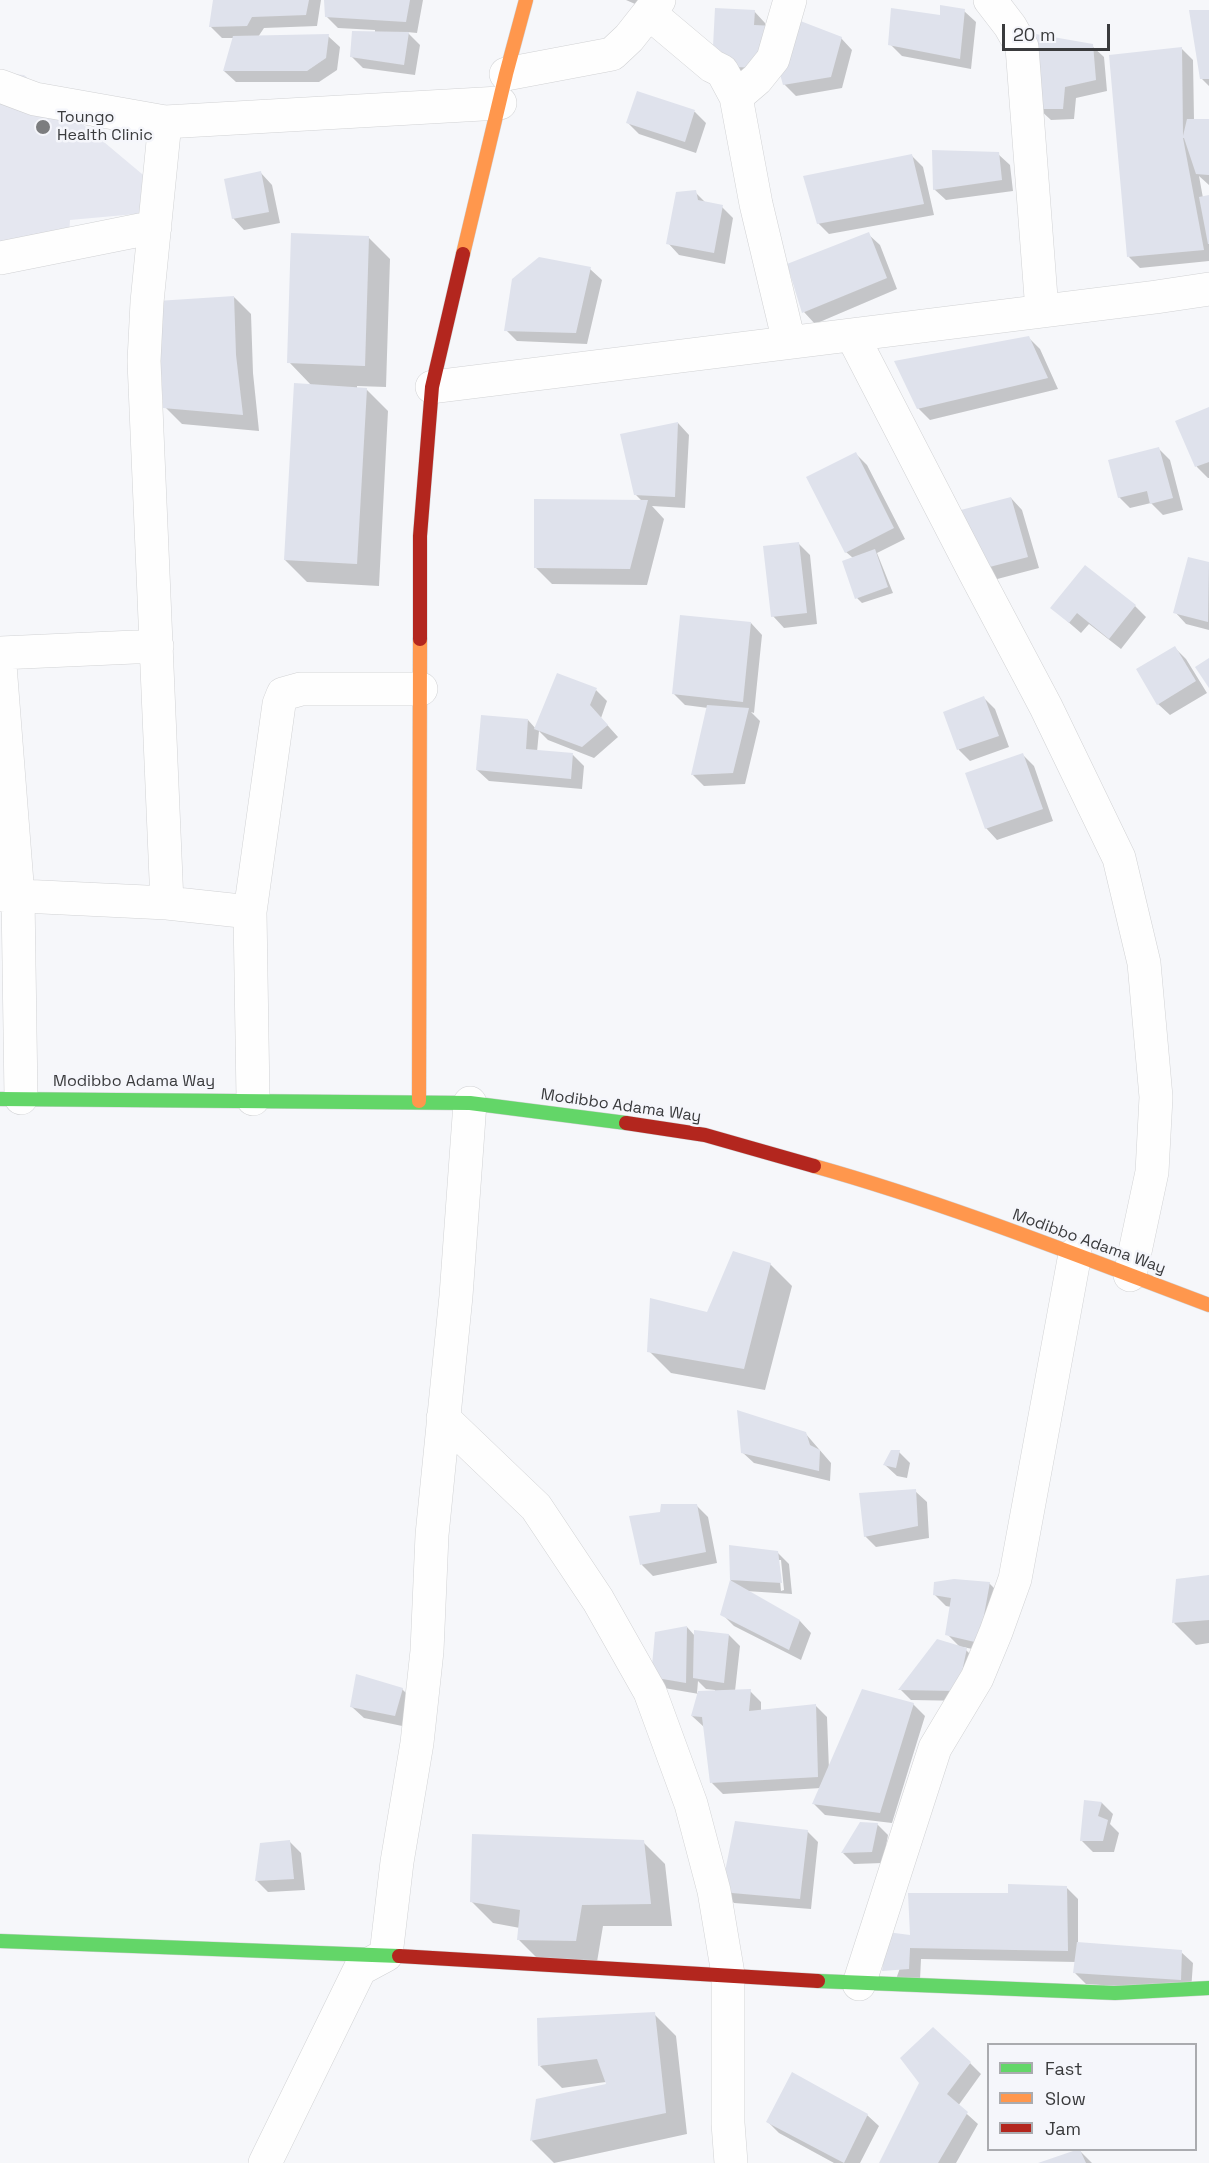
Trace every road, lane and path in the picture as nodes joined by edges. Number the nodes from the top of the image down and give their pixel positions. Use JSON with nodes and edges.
{"nodes":[{"id":1,"x":526,"y":0,"type":"edge"},
{"id":2,"x":790,"y":0,"type":"edge"},
{"id":3,"x":990,"y":0,"type":"edge"},
{"id":4,"x":654,"y":7,"type":"edge"},
{"id":5,"x":0,"y":86,"type":"edge"},
{"id":6,"x":503,"y":88,"type":"junction"},
{"id":7,"x":736,"y":97,"type":"junction"},
{"id":8,"x":165,"y":122,"type":"junction"},
{"id":9,"x":155,"y":227,"type":"junction"},
{"id":10,"x":0,"y":258,"type":"edge"},
{"id":11,"x":1209,"y":289,"type":"edge"},
{"id":12,"x":1042,"y":311,"type":"junction"},
{"id":13,"x":852,"y":335,"type":"junction"},
{"id":14,"x":789,"y":342,"type":"junction"},
{"id":15,"x":432,"y":387,"type":"junction"},
{"id":16,"x":157,"y":646,"type":"junction"},
{"id":17,"x":0,"y":653,"type":"edge"},
{"id":18,"x":0,"y":666,"type":"edge"},
{"id":19,"x":421,"y":688,"type":"junction"},
{"id":20,"x":9,"y":895,"type":"edge"},
{"id":21,"x":167,"y":903,"type":"junction"},
{"id":22,"x":250,"y":912,"type":"junction"},
{"id":23,"x":10,"y":1098,"type":"edge"},
{"id":24,"x":253,"y":1100,"type":"junction"},
{"id":25,"x":419,"y":1101,"type":"junction"},
{"id":26,"x":470,"y":1103,"type":"junction"},
{"id":27,"x":1074,"y":1254,"type":"junction"},
{"id":28,"x":1130,"y":1275,"type":"junction"},
{"id":29,"x":1209,"y":1305,"type":"edge"},
{"id":30,"x":443,"y":1418,"type":"junction"},
{"id":31,"x":0,"y":1941,"type":"edge"},
{"id":32,"x":386,"y":1955,"type":"junction"},
{"id":33,"x":728,"y":1974,"type":"junction"},
{"id":34,"x":859,"y":1984,"type":"junction"},
{"id":35,"x":1209,"y":1988,"type":"edge"},
{"id":36,"x":265,"y":2163,"type":"edge"},
{"id":37,"x":730,"y":2163,"type":"edge"}],
"edges":[{"from":1,"to":6,"type":"street"},
{"from":2,"to":7,"type":"street"},
{"from":3,"to":12,"type":"street"},
{"from":4,"to":6,"type":"street"},
{"from":4,"to":7,"type":"street"},
{"from":5,"to":8,"type":"street"},
{"from":6,"to":8,"type":"street"},
{"from":6,"to":15,"type":"street"},
{"from":7,"to":14,"type":"street"},
{"from":8,"to":9,"type":"street"},
{"from":9,"to":10,"type":"street"},
{"from":9,"to":16,"type":"street"},
{"from":11,"to":12,"type":"street"},
{"from":12,"to":13,"type":"street"},
{"from":13,"to":14,"type":"street"},
{"from":13,"to":28,"type":"street"},
{"from":14,"to":15,"type":"street"},
{"from":15,"to":19,"type":"street"},
{"from":16,"to":17,"type":"street"},
{"from":16,"to":21,"type":"street"},
{"from":18,"to":20,"type":"street"},
{"from":19,"to":22,"type":"street"},
{"from":19,"to":25,"type":"street"},
{"from":20,"to":21,"type":"street"},
{"from":20,"to":23,"type":"street"},
{"from":21,"to":22,"type":"street"},
{"from":22,"to":24,"type":"street"},
{"from":23,"to":24,"type":"street","name":"Modibbo Adama Way"},
{"from":24,"to":25,"type":"street","name":"Modibbo Adama Way"},
{"from":25,"to":26,"type":"street","name":"Modibbo Adama Way"},
{"from":26,"to":27,"type":"street","name":"Modibbo Adama Way"},
{"from":26,"to":30,"type":"street"},
{"from":27,"to":28,"type":"street","name":"Modibbo Adama Way"},
{"from":27,"to":34,"type":"street"},
{"from":28,"to":29,"type":"street","name":"Modibbo Adama Way"},
{"from":30,"to":32,"type":"street"},
{"from":30,"to":33,"type":"street"},
{"from":31,"to":32,"type":"street"},
{"from":32,"to":33,"type":"street"},
{"from":32,"to":36,"type":"street"},
{"from":33,"to":34,"type":"street"},
{"from":33,"to":37,"type":"street"},
{"from":34,"to":35,"type":"street"}]}
